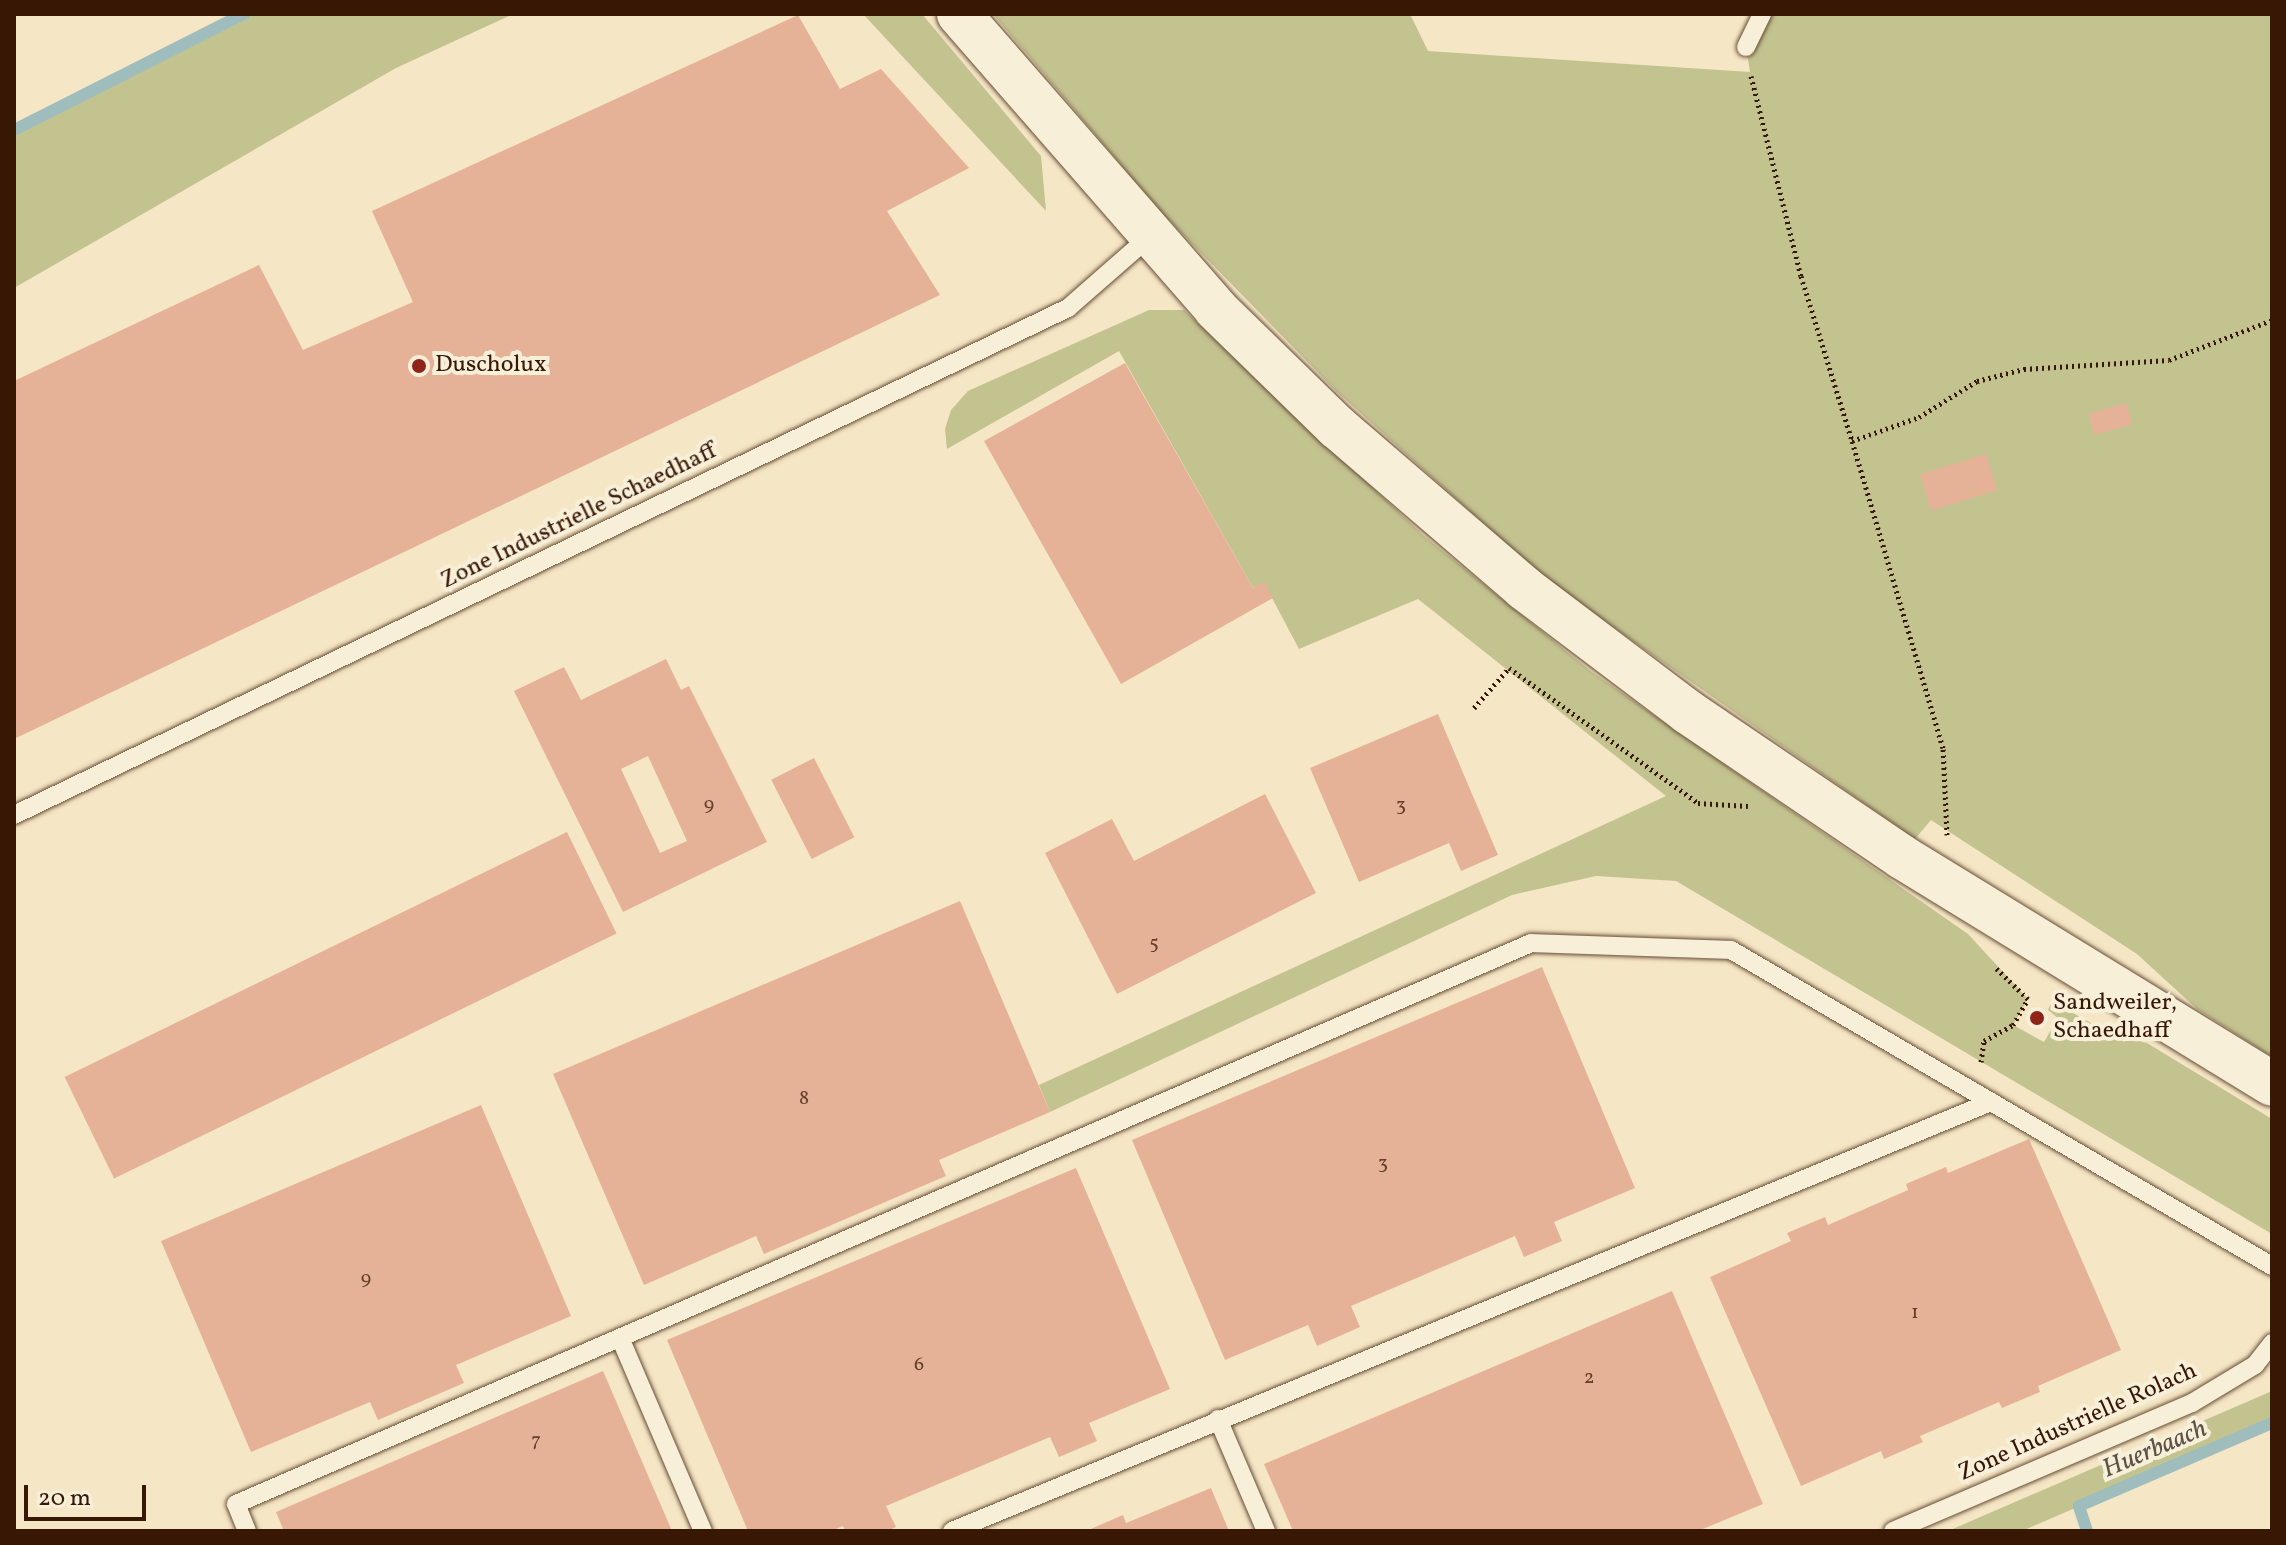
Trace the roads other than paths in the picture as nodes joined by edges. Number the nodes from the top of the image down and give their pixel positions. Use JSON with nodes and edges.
{"nodes":[{"id":1,"x":959,"y":14,"type":"edge"},
{"id":2,"x":1762,"y":14,"type":"edge"},
{"id":3,"x":1746,"y":47,"type":"road end"},
{"id":4,"x":1149,"y":237,"type":"junction"},
{"id":5,"x":14,"y":815,"type":"edge"},
{"id":6,"x":2272,"y":1084,"type":"edge"},
{"id":7,"x":1991,"y":1102,"type":"junction"},
{"id":8,"x":2272,"y":1266,"type":"edge"},
{"id":9,"x":621,"y":1340,"type":"junction"},
{"id":10,"x":2272,"y":1343,"type":"edge"},
{"id":11,"x":1218,"y":1419,"type":"junction"},
{"id":12,"x":247,"y":1531,"type":"edge"},
{"id":13,"x":703,"y":1531,"type":"edge"},
{"id":14,"x":952,"y":1531,"type":"edge"},
{"id":15,"x":1266,"y":1531,"type":"edge"},
{"id":16,"x":1893,"y":1531,"type":"edge"}],
"edges":[{"from":1,"to":4,"type":"main road"},
{"from":2,"to":3,"type":"lane"},
{"from":4,"to":5,"type":"lane","name":"Zone Industrielle Schaedhaff"},
{"from":4,"to":6,"type":"main road"},
{"from":7,"to":8,"type":"lane"},
{"from":7,"to":9,"type":"lane"},
{"from":7,"to":11,"type":"lane"},
{"from":9,"to":12,"type":"lane"},
{"from":9,"to":13,"type":"lane"},
{"from":10,"to":16,"type":"lane","name":"Zone Industrielle Rolach"},
{"from":11,"to":14,"type":"lane"},
{"from":11,"to":15,"type":"lane"}]}
